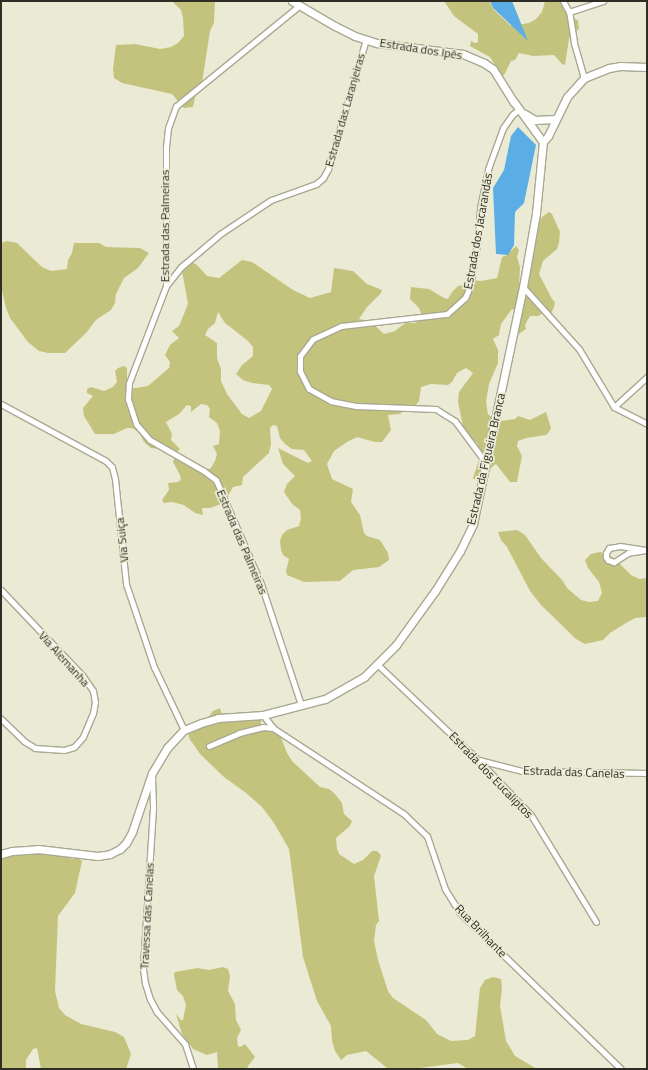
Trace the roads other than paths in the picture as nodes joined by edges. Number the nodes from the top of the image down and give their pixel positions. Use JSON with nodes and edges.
{"nodes":[{"id":1,"x":292,"y":1,"type":"edge"},
{"id":2,"x":563,"y":1,"type":"edge"},
{"id":3,"x":603,"y":1,"type":"edge"},
{"id":4,"x":300,"y":5,"type":"junction"},
{"id":5,"x":569,"y":12,"type":"junction"},
{"id":6,"x":366,"y":39,"type":"junction"},
{"id":7,"x":647,"y":66,"type":"edge"},
{"id":8,"x":584,"y":78,"type":"junction"},
{"id":9,"x":520,"y":110,"type":"junction"},
{"id":10,"x":555,"y":119,"type":"junction"},
{"id":11,"x":543,"y":142,"type":"junction"},
{"id":12,"x":166,"y":286,"type":"junction"},
{"id":13,"x":523,"y":288,"type":"junction"},
{"id":14,"x":647,"y":376,"type":"edge"},
{"id":15,"x":1,"y":404,"type":"edge"},
{"id":16,"x":614,"y":407,"type":"junction"},
{"id":17,"x":647,"y":424,"type":"edge"},
{"id":18,"x":486,"y":463,"type":"junction"},
{"id":19,"x":646,"y":550,"type":"edge"},
{"id":20,"x":1,"y":590,"type":"edge"},
{"id":21,"x":378,"y":665,"type":"junction"},
{"id":22,"x":302,"y":705,"type":"junction"},
{"id":23,"x":263,"y":715,"type":"junction"},
{"id":24,"x":1,"y":719,"type":"edge"},
{"id":25,"x":273,"y":728,"type":"junction"},
{"id":26,"x":184,"y":730,"type":"junction"},
{"id":27,"x":209,"y":746,"type":"dead end"},
{"id":28,"x":478,"y":760,"type":"junction"},
{"id":29,"x":152,"y":773,"type":"junction"},
{"id":30,"x":647,"y":773,"type":"edge"},
{"id":31,"x":1,"y":854,"type":"edge"},
{"id":32,"x":596,"y":922,"type":"dead end"},
{"id":33,"x":193,"y":1069,"type":"edge"},
{"id":34,"x":621,"y":1069,"type":"edge"}],
"edges":[{"from":1,"to":4,"type":"main road","name":"Estrada dos Ipês"},
{"from":2,"to":5,"type":"street"},
{"from":3,"to":5,"type":"street"},
{"from":4,"to":6,"type":"main road","name":"Estrada dos Ipês"},
{"from":4,"to":12,"type":"street","name":"Estrada das Palmeiras"},
{"from":5,"to":8,"type":"street"},
{"from":6,"to":9,"type":"main road","name":"Estrada dos Ipês"},
{"from":6,"to":12,"type":"street","name":"Estrada das Laranjeiras"},
{"from":7,"to":8,"type":"main road","name":"Estrada da Figueira Branca"},
{"from":8,"to":10,"type":"main road","name":"Estrada da Figueira Branca"},
{"from":9,"to":10,"type":"main road"},
{"from":9,"to":11,"type":"main road","name":"Estrada dos Ipês"},
{"from":9,"to":18,"type":"street","name":"Estrada dos Jacarandás"},
{"from":10,"to":11,"type":"main road","name":"Estrada da Figueira Branca"},
{"from":11,"to":13,"type":"main road","name":"Estrada da Figueira Branca"},
{"from":12,"to":22,"type":"street","name":"Estrada das Palmeiras"},
{"from":13,"to":16,"type":"street"},
{"from":13,"to":18,"type":"main road","name":"Estrada da Figueira Branca"},
{"from":14,"to":16,"type":"street"},
{"from":15,"to":26,"type":"street","name":"Via Suiça"},
{"from":16,"to":17,"type":"street"},
{"from":18,"to":21,"type":"main road","name":"Estrada da Figueira Branca"},
{"from":19,"to":19,"type":"street"},
{"from":20,"to":24,"type":"street","name":"Via Alemanha"},
{"from":21,"to":22,"type":"main road","name":"Estrada da Figueira Branca"},
{"from":21,"to":28,"type":"street","name":"Estrada dos Eucaliptos"},
{"from":22,"to":23,"type":"main road","name":"Estrada da Figueira Branca"},
{"from":23,"to":25,"type":"street","name":"Rua Brilhante"},
{"from":23,"to":26,"type":"main road","name":"Estrada da Figueira Branca"},
{"from":25,"to":27,"type":"street"},
{"from":25,"to":34,"type":"street","name":"Rua Brilhante"},
{"from":26,"to":29,"type":"main road","name":"Estrada da Figueira Branca"},
{"from":28,"to":30,"type":"street","name":"Estrada das Canelas"},
{"from":28,"to":32,"type":"street","name":"Estrada dos Eucaliptos"},
{"from":29,"to":31,"type":"main road","name":"Estrada da Figueira Branca"},
{"from":29,"to":33,"type":"street","name":"Travessa das Canelas"}]}
